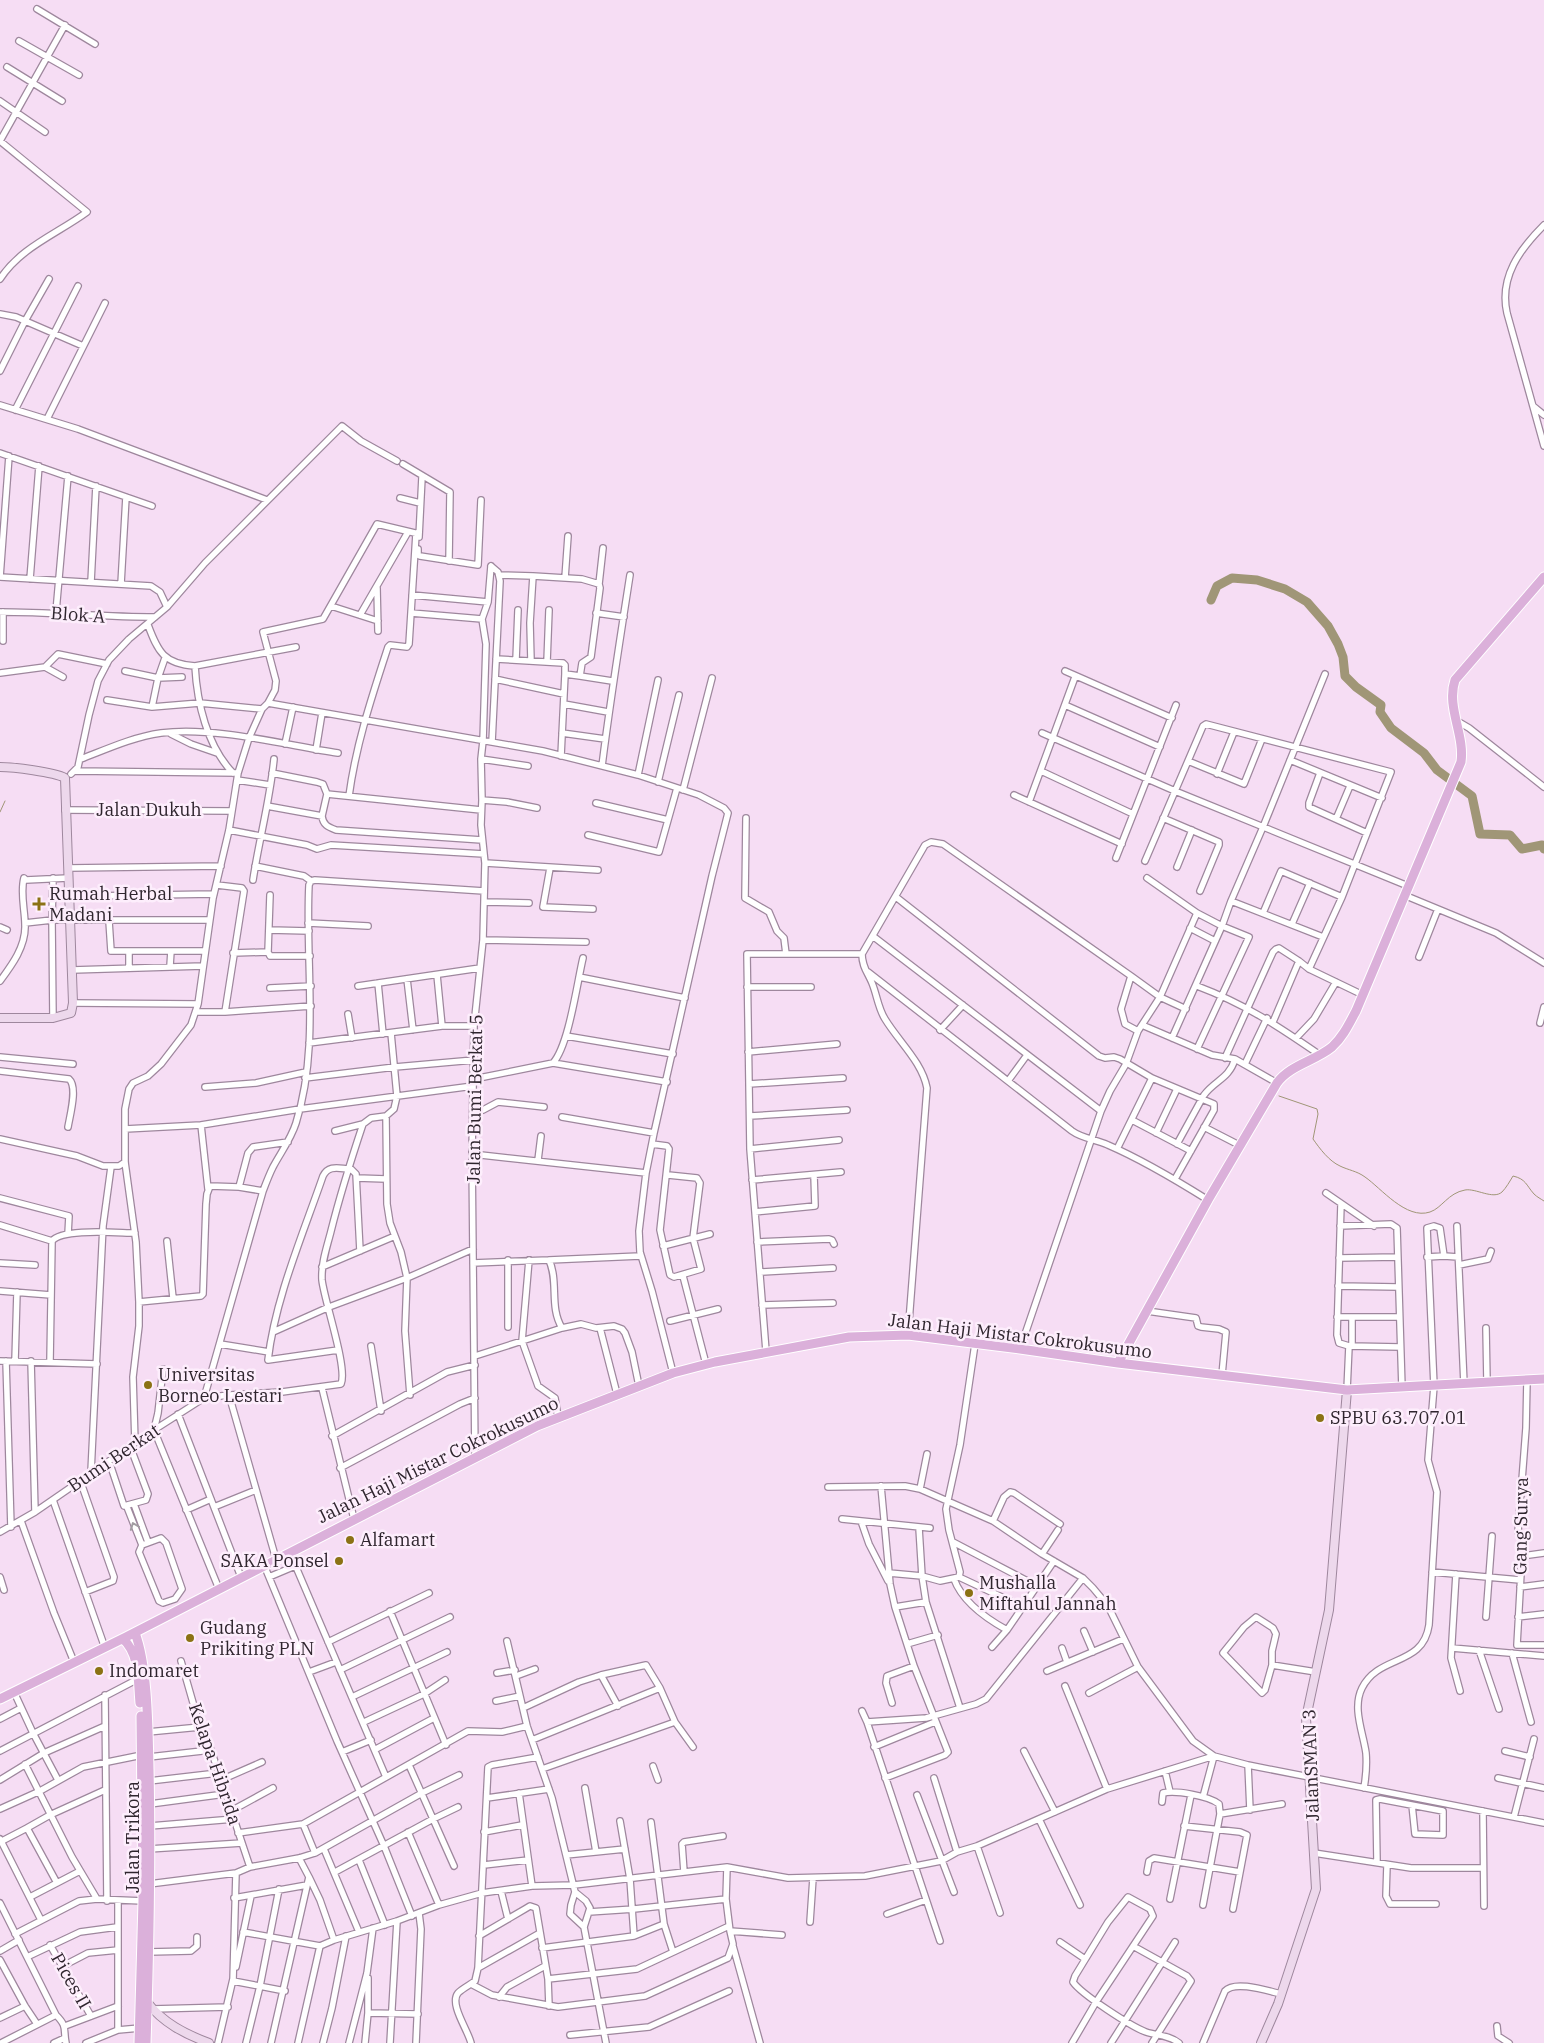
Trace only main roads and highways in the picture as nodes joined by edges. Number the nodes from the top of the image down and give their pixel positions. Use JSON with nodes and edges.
{"nodes":[{"id":1,"x":1543,"y":575,"type":"edge"},
{"id":2,"x":1118,"y":1363,"type":"junction"},
{"id":3,"x":1544,"y":1379,"type":"edge"},
{"id":4,"x":135,"y":1633,"type":"junction"},
{"id":5,"x":123,"y":1639,"type":"junction"},
{"id":6,"x":0,"y":1700,"type":"edge"},
{"id":7,"x":145,"y":1756,"type":"junction"},
{"id":8,"x":146,"y":1949,"type":"junction"},
{"id":9,"x":139,"y":2043,"type":"edge"},
{"id":10,"x":146,"y":2043,"type":"edge"}],
"edges":[{"from":1,"to":2,"type":"main road"},
{"from":2,"to":3,"type":"main road","name":"Jalan Haji Mistar Cokrokusumo"},
{"from":2,"to":4,"type":"main road","name":"Jalan Haji Mistar Cokrokusumo"},
{"from":4,"to":5,"type":"main road","name":"Jalan Haji Mistar Cokrokusumo"},
{"from":4,"to":7,"type":"main road","name":"Jalan Trikora"},
{"from":5,"to":6,"type":"main road","name":"Jalan Haji Mistar Cokrokusumo"},
{"from":5,"to":7,"type":"main road","name":"Jalan Trikora"},
{"from":7,"to":8,"type":"main road","name":"Jalan Trikora"},
{"from":7,"to":8,"type":"main road","name":"Jalan Trikora"},
{"from":8,"to":9,"type":"main road","name":"Jalan Trikora"},
{"from":8,"to":10,"type":"main road","name":"Jalan Trikora"}]}
